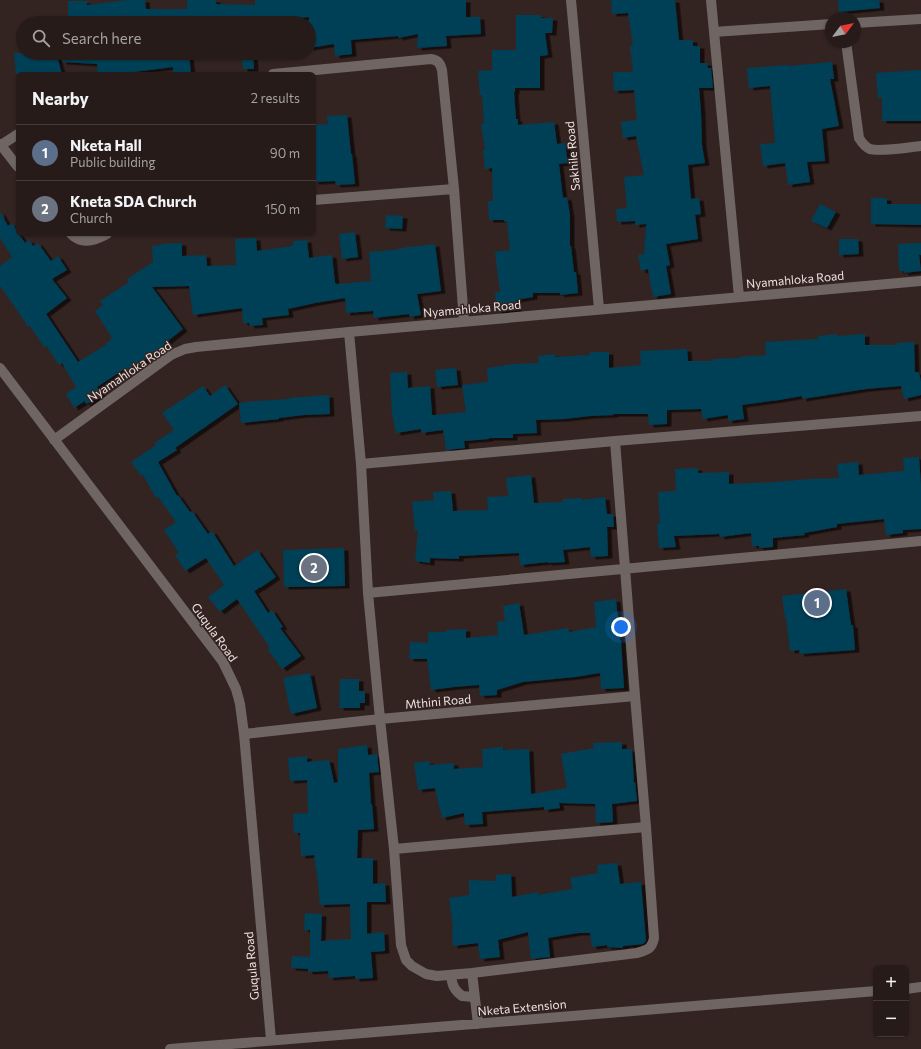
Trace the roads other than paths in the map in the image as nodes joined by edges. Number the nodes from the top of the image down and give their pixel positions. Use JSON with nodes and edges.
{"nodes":[{"id":1,"x":571,"y":0,"type":"edge"},
{"id":2,"x":710,"y":0,"type":"edge"},
{"id":3,"x":921,"y":19,"type":"edge"},
{"id":4,"x":861,"y":23,"type":"edge"},
{"id":5,"x":825,"y":24,"type":"edge"},
{"id":6,"x":714,"y":32,"type":"junction"},
{"id":7,"x":847,"y":48,"type":"edge"},
{"id":8,"x":293,"y":72,"type":"edge"},
{"id":9,"x":16,"y":135,"type":"edge"},
{"id":10,"x":0,"y":145,"type":"edge"},
{"id":11,"x":921,"y":146,"type":"edge"},
{"id":12,"x":16,"y":165,"type":"edge"},
{"id":13,"x":454,"y":189,"type":"junction"},
{"id":14,"x":316,"y":200,"type":"edge"},
{"id":15,"x":74,"y":236,"type":"edge"},
{"id":16,"x":103,"y":236,"type":"edge"},
{"id":17,"x":921,"y":281,"type":"edge"},
{"id":18,"x":738,"y":297,"type":"junction"},
{"id":19,"x":598,"y":309,"type":"junction"},
{"id":20,"x":464,"y":321,"type":"junction"},
{"id":21,"x":349,"y":332,"type":"junction"},
{"id":22,"x":0,"y":368,"type":"edge"},
{"id":23,"x":921,"y":416,"type":"edge"},
{"id":24,"x":54,"y":440,"type":"junction"},
{"id":25,"x":615,"y":441,"type":"junction"},
{"id":26,"x":361,"y":464,"type":"junction"},
{"id":27,"x":921,"y":541,"type":"edge"},
{"id":28,"x":624,"y":569,"type":"junction"},
{"id":29,"x":368,"y":593,"type":"junction"},
{"id":30,"x":634,"y":696,"type":"junction"},
{"id":31,"x":380,"y":719,"type":"junction"},
{"id":32,"x":244,"y":734,"type":"junction"},
{"id":33,"x":646,"y":827,"type":"junction"},
{"id":34,"x":394,"y":849,"type":"junction"},
{"id":35,"x":472,"y":973,"type":"junction"},
{"id":36,"x":451,"y":975,"type":"junction"},
{"id":37,"x":921,"y":987,"type":"edge"},
{"id":38,"x":909,"y":988,"type":"edge"},
{"id":39,"x":873,"y":991,"type":"edge"},
{"id":40,"x":474,"y":996,"type":"junction"},
{"id":41,"x":478,"y":1024,"type":"junction"},
{"id":42,"x":271,"y":1040,"type":"junction"},
{"id":43,"x":170,"y":1049,"type":"edge"}],
"edges":[{"from":1,"to":19,"type":"street","name":"Sakhile Road"},
{"from":2,"to":6,"type":"street"},
{"from":3,"to":4,"type":"street"},
{"from":5,"to":6,"type":"street"},
{"from":6,"to":18,"type":"street"},
{"from":7,"to":11,"type":"street"},
{"from":8,"to":13,"type":"street"},
{"from":9,"to":10,"type":"street"},
{"from":10,"to":12,"type":"street"},
{"from":13,"to":14,"type":"street"},
{"from":13,"to":20,"type":"street"},
{"from":15,"to":16,"type":"street"},
{"from":17,"to":18,"type":"street","name":"Nyamahloka Road"},
{"from":18,"to":19,"type":"street","name":"Nyamahloka Road"},
{"from":19,"to":20,"type":"street","name":"Nyamahloka Road"},
{"from":20,"to":21,"type":"street","name":"Nyamahloka Road"},
{"from":21,"to":24,"type":"street","name":"Nyamahloka Road"},
{"from":21,"to":26,"type":"street"},
{"from":22,"to":24,"type":"street","name":"Guqula Road"},
{"from":23,"to":25,"type":"street"},
{"from":24,"to":32,"type":"street","name":"Guqula Road"},
{"from":25,"to":26,"type":"street"},
{"from":25,"to":28,"type":"street"},
{"from":26,"to":29,"type":"street"},
{"from":27,"to":28,"type":"street"},
{"from":28,"to":29,"type":"street"},
{"from":28,"to":30,"type":"street"},
{"from":29,"to":31,"type":"street"},
{"from":30,"to":31,"type":"street","name":"Mthini Road"},
{"from":30,"to":33,"type":"street"},
{"from":31,"to":32,"type":"street","name":"Mthini Road"},
{"from":31,"to":34,"type":"street"},
{"from":32,"to":42,"type":"street","name":"Guqula Road"},
{"from":33,"to":34,"type":"street"},
{"from":33,"to":35,"type":"street"},
{"from":34,"to":36,"type":"street"},
{"from":35,"to":36,"type":"street"},
{"from":35,"to":40,"type":"street"},
{"from":36,"to":40,"type":"street"},
{"from":37,"to":38,"type":"street"},
{"from":39,"to":41,"type":"street","name":"Nketa Extension"},
{"from":40,"to":41,"type":"street"},
{"from":41,"to":42,"type":"street","name":"Nketa Extension"},
{"from":42,"to":43,"type":"street","name":"Nketa Extension"}]}
